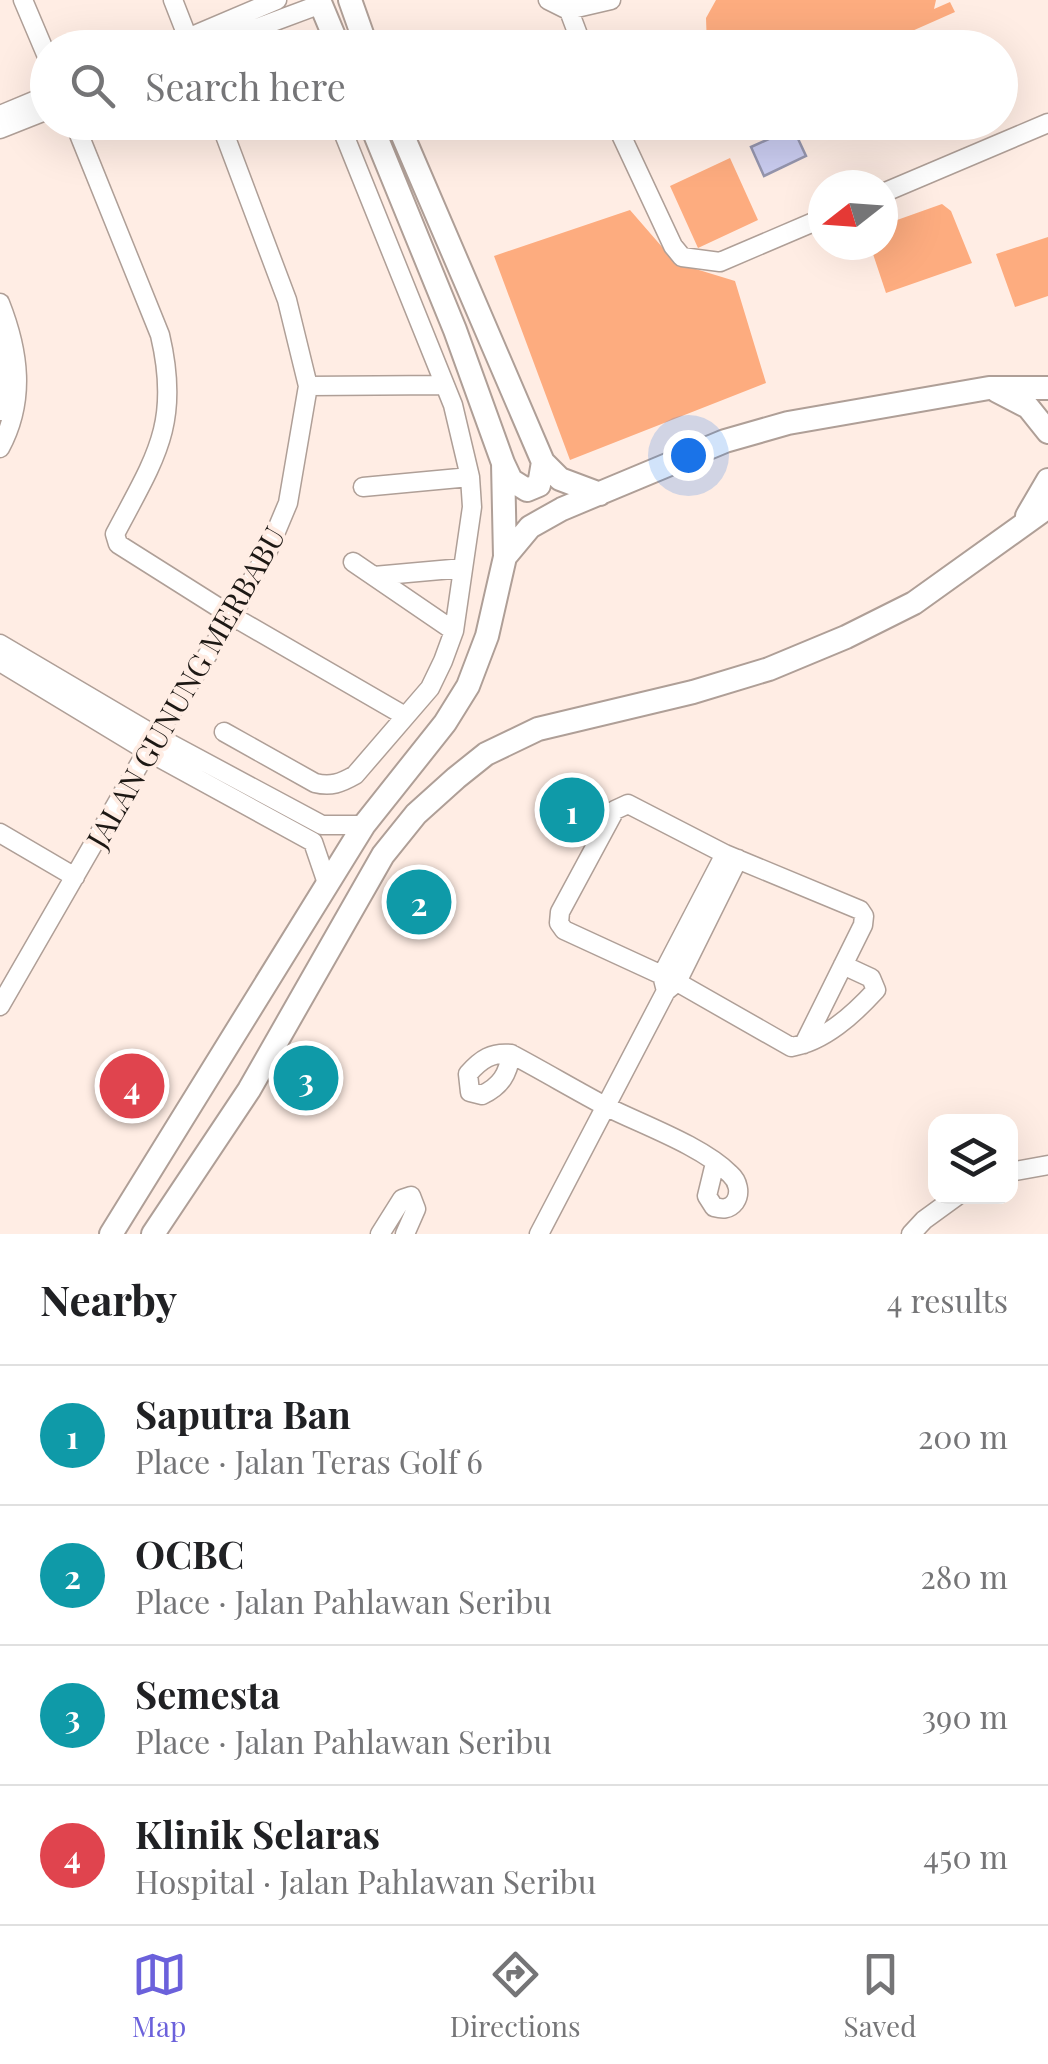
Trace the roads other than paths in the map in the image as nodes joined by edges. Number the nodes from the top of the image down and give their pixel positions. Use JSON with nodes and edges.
{"nodes":[{"id":1,"x":23,"y":0,"type":"edge"},
{"id":2,"x":172,"y":0,"type":"edge"},
{"id":3,"x":277,"y":0,"type":"edge"},
{"id":4,"x":548,"y":0,"type":"edge"},
{"id":5,"x":611,"y":0,"type":"edge"},
{"id":6,"x":320,"y":2,"type":"edge"},
{"id":7,"x":353,"y":2,"type":"edge"},
{"id":8,"x":566,"y":5,"type":"edge"},
{"id":9,"x":241,"y":8,"type":"edge"},
{"id":10,"x":36,"y":30,"type":"edge"},
{"id":11,"x":187,"y":30,"type":"edge"},
{"id":12,"x":212,"y":30,"type":"edge"},
{"id":13,"x":236,"y":30,"type":"edge"},
{"id":14,"x":332,"y":30,"type":"edge"},
{"id":15,"x":362,"y":30,"type":"edge"},
{"id":16,"x":576,"y":30,"type":"edge"},
{"id":17,"x":30,"y":102,"type":"edge"},
{"id":18,"x":0,"y":114,"type":"edge"},
{"id":19,"x":30,"y":117,"type":"edge"},
{"id":20,"x":1048,"y":122,"type":"edge"},
{"id":21,"x":0,"y":129,"type":"edge"},
{"id":22,"x":1018,"y":135,"type":"edge"},
{"id":23,"x":81,"y":140,"type":"edge"},
{"id":24,"x":227,"y":140,"type":"edge"},
{"id":25,"x":346,"y":140,"type":"edge"},
{"id":26,"x":377,"y":140,"type":"edge"},
{"id":27,"x":406,"y":140,"type":"edge"},
{"id":28,"x":623,"y":140,"type":"edge"},
{"id":29,"x":1006,"y":140,"type":"edge"},
{"id":30,"x":898,"y":187,"type":"edge"},
{"id":31,"x":808,"y":224,"type":"edge"},
{"id":32,"x":0,"y":303,"type":"edge"},
{"id":33,"x":0,"y":331,"type":"edge"},
{"id":34,"x":8,"y":375,"type":"edge"},
{"id":35,"x":445,"y":385,"type":"junction"},
{"id":36,"x":308,"y":386,"type":"junction"},
{"id":37,"x":989,"y":388,"type":"junction"},
{"id":38,"x":1048,"y":388,"type":"edge"},
{"id":39,"x":0,"y":410,"type":"edge"},
{"id":40,"x":1048,"y":432,"type":"edge"},
{"id":41,"x":0,"y":448,"type":"edge"},
{"id":42,"x":543,"y":462,"type":"junction"},
{"id":43,"x":502,"y":463,"type":"junction"},
{"id":44,"x":470,"y":477,"type":"junction"},
{"id":45,"x":1048,"y":480,"type":"edge"},
{"id":46,"x":364,"y":487,"type":"dead end"},
{"id":47,"x":600,"y":494,"type":"junction"},
{"id":48,"x":1048,"y":507,"type":"edge"},
{"id":49,"x":1021,"y":525,"type":"junction"},
{"id":50,"x":506,"y":558,"type":"junction"},
{"id":51,"x":353,"y":562,"type":"dead end"},
{"id":52,"x":463,"y":568,"type":"junction"},
{"id":53,"x":374,"y":576,"type":"junction"},
{"id":54,"x":232,"y":616,"type":"junction"},
{"id":55,"x":454,"y":630,"type":"junction"},
{"id":56,"x":0,"y":644,"type":"edge"},
{"id":57,"x":0,"y":662,"type":"edge"},
{"id":58,"x":405,"y":716,"type":"junction"},
{"id":59,"x":224,"y":732,"type":"dead end"},
{"id":60,"x":152,"y":744,"type":"junction"},
{"id":61,"x":364,"y":825,"type":"junction"},
{"id":62,"x":0,"y":834,"type":"edge"},
{"id":63,"x":732,"y":856,"type":"junction"},
{"id":64,"x":74,"y":877,"type":"junction"},
{"id":65,"x":327,"y":883,"type":"junction"},
{"id":66,"x":843,"y":966,"type":"junction"},
{"id":67,"x":6,"y":982,"type":"edge"},
{"id":68,"x":669,"y":983,"type":"junction"},
{"id":69,"x":0,"y":1006,"type":"edge"},
{"id":70,"x":804,"y":1044,"type":"junction"},
{"id":71,"x":511,"y":1054,"type":"dead end"},
{"id":72,"x":606,"y":1106,"type":"junction"},
{"id":73,"x":715,"y":1164,"type":"dead end"},
{"id":74,"x":1048,"y":1165,"type":"edge"},
{"id":75,"x":1018,"y":1171,"type":"edge"},
{"id":76,"x":946,"y":1204,"type":"edge"},
{"id":77,"x":111,"y":1234,"type":"edge"},
{"id":78,"x":153,"y":1234,"type":"edge"},
{"id":79,"x":380,"y":1234,"type":"edge"},
{"id":80,"x":405,"y":1234,"type":"edge"},
{"id":81,"x":539,"y":1234,"type":"edge"},
{"id":82,"x":911,"y":1234,"type":"edge"}],
"edges":[{"from":1,"to":10,"type":"street"},
{"from":2,"to":11,"type":"street"},
{"from":3,"to":9,"type":"street"},
{"from":4,"to":8,"type":"street"},
{"from":5,"to":8,"type":"street"},
{"from":6,"to":13,"type":"street"},
{"from":6,"to":14,"type":"main road"},
{"from":7,"to":15,"type":"main road"},
{"from":8,"to":16,"type":"street"},
{"from":9,"to":12,"type":"street"},
{"from":17,"to":18,"type":"street"},
{"from":19,"to":21,"type":"street"},
{"from":20,"to":22,"type":"street"},
{"from":23,"to":54,"type":"street"},
{"from":24,"to":36,"type":"street","name":"JALAN GUNUNG MERBABU"},
{"from":25,"to":35,"type":"street"},
{"from":26,"to":43,"type":"main road"},
{"from":27,"to":42,"type":"main road"},
{"from":28,"to":31,"type":"street"},
{"from":29,"to":30,"type":"street"},
{"from":32,"to":34,"type":"street"},
{"from":33,"to":34,"type":"street"},
{"from":34,"to":39,"type":"street"},
{"from":34,"to":41,"type":"street"},
{"from":35,"to":36,"type":"street"},
{"from":35,"to":44,"type":"street"},
{"from":36,"to":54,"type":"street","name":"JALAN GUNUNG MERBABU"},
{"from":37,"to":38,"type":"main road"},
{"from":37,"to":40,"type":"main road"},
{"from":37,"to":47,"type":"main road"},
{"from":42,"to":43,"type":"main road"},
{"from":42,"to":47,"type":"main road"},
{"from":43,"to":50,"type":"main road"},
{"from":44,"to":46,"type":"street"},
{"from":44,"to":52,"type":"street"},
{"from":45,"to":49,"type":"main road"},
{"from":47,"to":50,"type":"main road"},
{"from":48,"to":49,"type":"main road"},
{"from":49,"to":78,"type":"main road"},
{"from":50,"to":61,"type":"main road"},
{"from":51,"to":53,"type":"street"},
{"from":52,"to":53,"type":"street"},
{"from":52,"to":55,"type":"street"},
{"from":53,"to":55,"type":"street"},
{"from":54,"to":58,"type":"street"},
{"from":54,"to":60,"type":"street","name":"JALAN GUNUNG MERBABU"},
{"from":55,"to":58,"type":"street"},
{"from":56,"to":60,"type":"street"},
{"from":57,"to":60,"type":"street"},
{"from":58,"to":59,"type":"street"},
{"from":60,"to":61,"type":"street"},
{"from":60,"to":64,"type":"street","name":"JALAN GUNUNG MERBABU"},
{"from":60,"to":65,"type":"street"},
{"from":61,"to":65,"type":"main road"},
{"from":62,"to":64,"type":"street"},
{"from":63,"to":66,"type":"street"},
{"from":63,"to":68,"type":"street"},
{"from":63,"to":68,"type":"street"},
{"from":64,"to":67,"type":"street","name":"JALAN GUNUNG MERBABU"},
{"from":65,"to":77,"type":"main road"},
{"from":66,"to":70,"type":"street"},
{"from":66,"to":70,"type":"street"},
{"from":67,"to":69,"type":"street","name":"JALAN GUNUNG MERBABU"},
{"from":68,"to":70,"type":"street"},
{"from":68,"to":72,"type":"street"},
{"from":71,"to":72,"type":"street"},
{"from":72,"to":73,"type":"street"},
{"from":72,"to":81,"type":"street"},
{"from":74,"to":75,"type":"street"},
{"from":76,"to":82,"type":"street"},
{"from":79,"to":80,"type":"street"}]}
